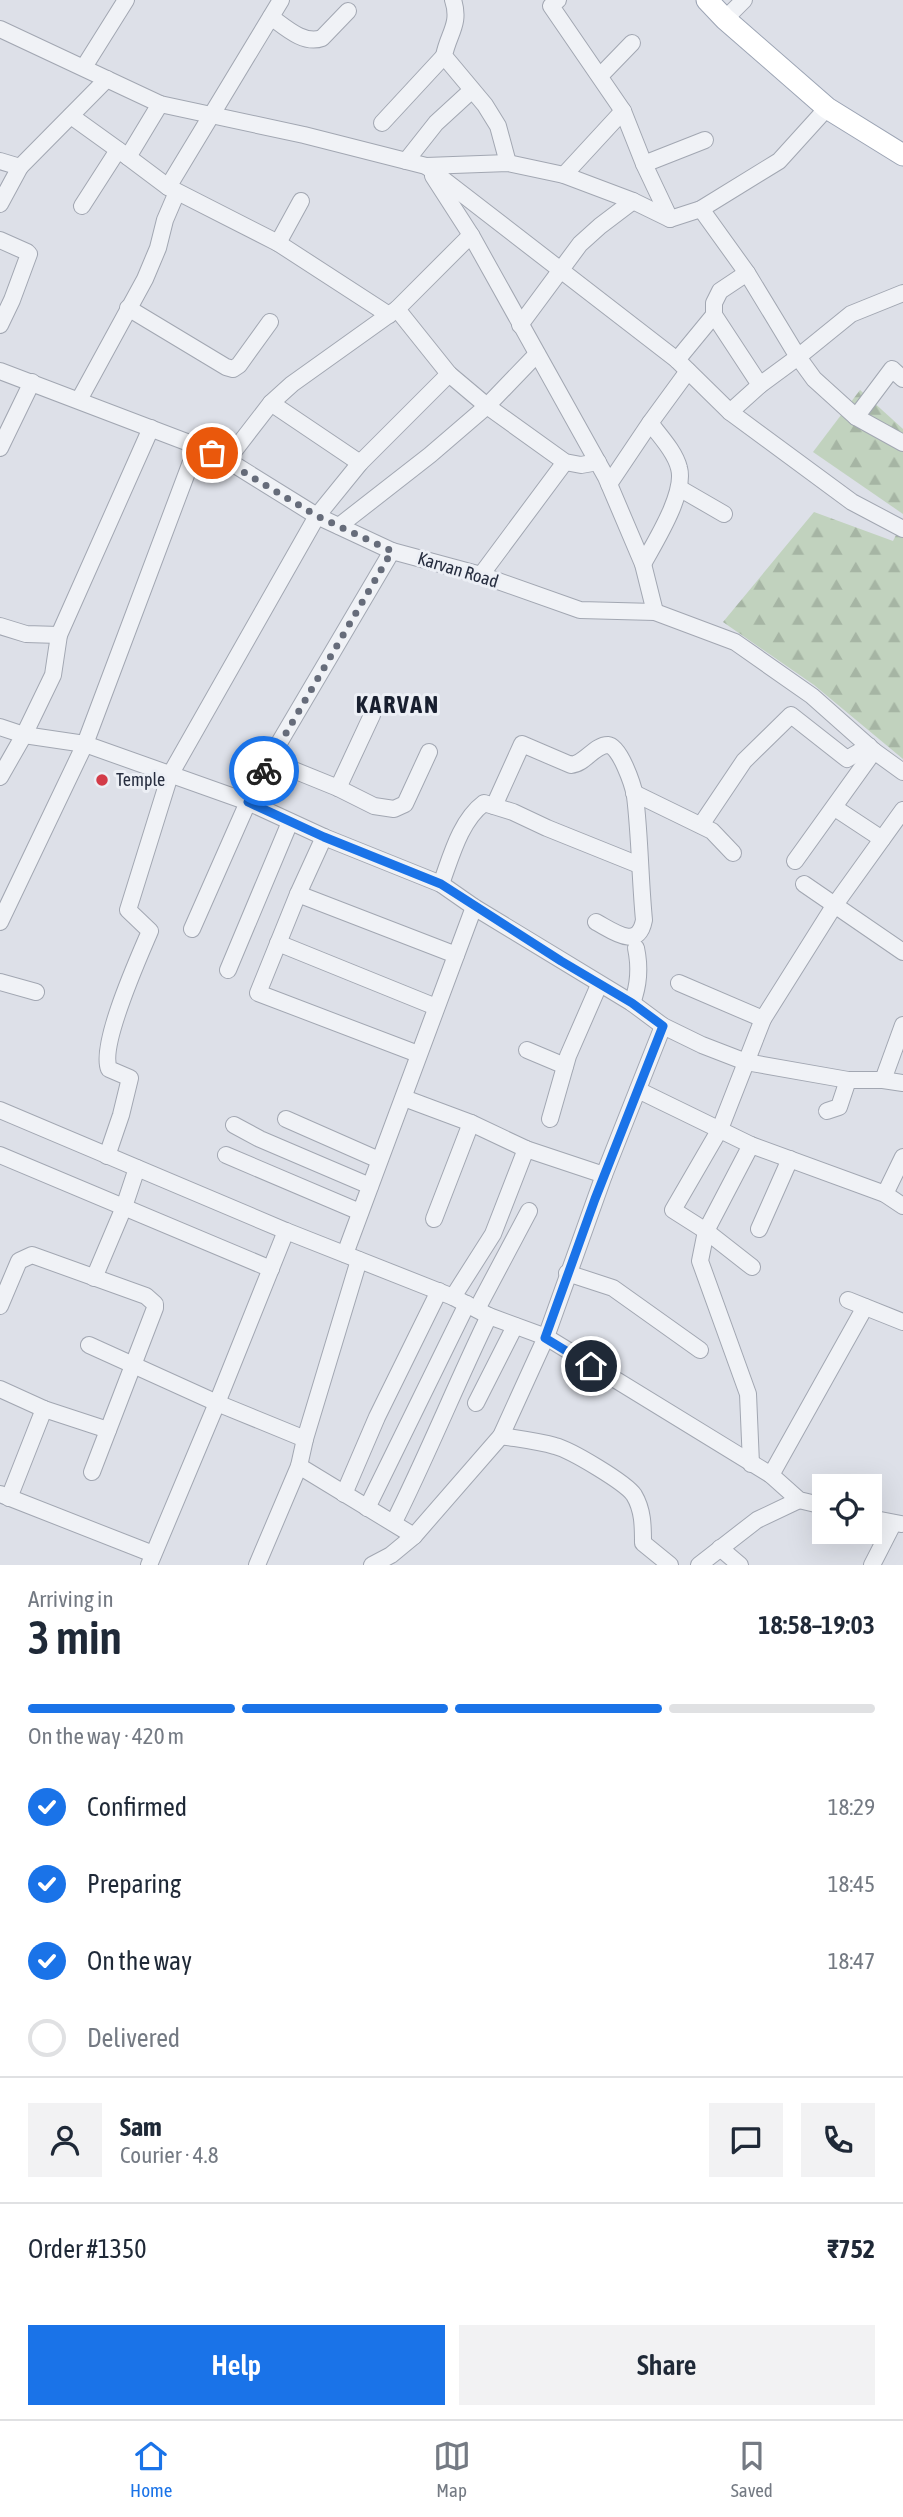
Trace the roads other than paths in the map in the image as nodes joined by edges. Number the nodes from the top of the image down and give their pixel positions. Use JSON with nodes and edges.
{"nodes":[{"id":1,"x":126,"y":0,"type":"edge"},
{"id":2,"x":281,"y":0,"type":"edge"},
{"id":3,"x":453,"y":0,"type":"edge"},
{"id":4,"x":707,"y":0,"type":"edge"},
{"id":5,"x":744,"y":0,"type":"edge"},
{"id":6,"x":551,"y":2,"type":"edge"},
{"id":7,"x":348,"y":11,"type":"dead end"},
{"id":8,"x":271,"y":17,"type":"junction"},
{"id":9,"x":724,"y":19,"type":"junction"},
{"id":10,"x":0,"y":29,"type":"edge"},
{"id":11,"x":632,"y":43,"type":"dead end"},
{"id":12,"x":444,"y":56,"type":"junction"},
{"id":13,"x":83,"y":67,"type":"junction"},
{"id":14,"x":601,"y":75,"type":"junction"},
{"id":15,"x":107,"y":79,"type":"junction"},
{"id":16,"x":472,"y":89,"type":"junction"},
{"id":17,"x":160,"y":104,"type":"junction"},
{"id":18,"x":827,"y":108,"type":"junction"},
{"id":19,"x":623,"y":111,"type":"junction"},
{"id":20,"x":71,"y":116,"type":"junction"},
{"id":21,"x":212,"y":116,"type":"junction"},
{"id":22,"x":382,"y":123,"type":"dead end"},
{"id":23,"x":705,"y":140,"type":"dead end"},
{"id":24,"x":123,"y":154,"type":"junction"},
{"id":25,"x":903,"y":155,"type":"edge"},
{"id":26,"x":0,"y":161,"type":"edge"},
{"id":27,"x":406,"y":161,"type":"junction"},
{"id":28,"x":508,"y":163,"type":"junction"},
{"id":29,"x":644,"y":164,"type":"junction"},
{"id":30,"x":426,"y":166,"type":"junction"},
{"id":31,"x":20,"y":167,"type":"junction"},
{"id":32,"x":564,"y":175,"type":"junction"},
{"id":33,"x":173,"y":190,"type":"junction"},
{"id":34,"x":301,"y":201,"type":"dead end"},
{"id":35,"x":633,"y":201,"type":"junction"},
{"id":36,"x":0,"y":204,"type":"edge"},
{"id":37,"x":82,"y":206,"type":"dead end"},
{"id":38,"x":701,"y":209,"type":"junction"},
{"id":39,"x":670,"y":219,"type":"junction"},
{"id":40,"x":471,"y":235,"type":"junction"},
{"id":41,"x":0,"y":240,"type":"edge"},
{"id":42,"x":278,"y":243,"type":"junction"},
{"id":43,"x":559,"y":270,"type":"junction"},
{"id":44,"x":747,"y":273,"type":"junction"},
{"id":45,"x":903,"y":293,"type":"edge"},
{"id":46,"x":128,"y":308,"type":"junction"},
{"id":47,"x":393,"y":312,"type":"junction"},
{"id":48,"x":714,"y":314,"type":"junction"},
{"id":49,"x":271,"y":321,"type":"dead end"},
{"id":50,"x":0,"y":325,"type":"edge"},
{"id":51,"x":520,"y":325,"type":"junction"},
{"id":52,"x":537,"y":354,"type":"junction"},
{"id":53,"x":798,"y":357,"type":"junction"},
{"id":54,"x":683,"y":366,"type":"junction"},
{"id":55,"x":0,"y":371,"type":"edge"},
{"id":56,"x":449,"y":374,"type":"junction"},
{"id":57,"x":903,"y":379,"type":"edge"},
{"id":58,"x":32,"y":382,"type":"junction"},
{"id":59,"x":760,"y":385,"type":"junction"},
{"id":60,"x":79,"y":400,"type":"junction"},
{"id":61,"x":271,"y":403,"type":"junction"},
{"id":62,"x":487,"y":406,"type":"junction"},
{"id":63,"x":730,"y":412,"type":"junction"},
{"id":64,"x":856,"y":417,"type":"junction"},
{"id":65,"x":650,"y":423,"type":"junction"},
{"id":66,"x":151,"y":428,"type":"junction"},
{"id":67,"x":903,"y":443,"type":"edge"},
{"id":68,"x":197,"y":446,"type":"junction"},
{"id":69,"x":0,"y":448,"type":"edge"},
{"id":70,"x":227,"y":460,"type":"junction"},
{"id":71,"x":565,"y":462,"type":"junction"},
{"id":72,"x":598,"y":462,"type":"junction"},
{"id":73,"x":360,"y":463,"type":"junction"},
{"id":74,"x":609,"y":484,"type":"junction"},
{"id":75,"x":679,"y":488,"type":"junction"},
{"id":76,"x":724,"y":514,"type":"dead end"},
{"id":77,"x":317,"y":516,"type":"junction"},
{"id":78,"x":338,"y":526,"type":"junction"},
{"id":79,"x":903,"y":529,"type":"edge"},
{"id":80,"x":392,"y":551,"type":"junction"},
{"id":81,"x":643,"y":564,"type":"junction"},
{"id":82,"x":481,"y":575,"type":"junction"},
{"id":83,"x":655,"y":612,"type":"junction"},
{"id":84,"x":0,"y":626,"type":"edge"},
{"id":85,"x":59,"y":635,"type":"junction"},
{"id":86,"x":372,"y":715,"type":"dead end"},
{"id":87,"x":0,"y":727,"type":"edge"},
{"id":88,"x":24,"y":735,"type":"junction"},
{"id":89,"x":85,"y":744,"type":"junction"},
{"id":90,"x":872,"y":749,"type":"junction"},
{"id":91,"x":429,"y":752,"type":"dead end"},
{"id":92,"x":269,"y":760,"type":"junction"},
{"id":93,"x":903,"y":772,"type":"edge"},
{"id":94,"x":170,"y":775,"type":"junction"},
{"id":95,"x":0,"y":777,"type":"edge"},
{"id":96,"x":338,"y":788,"type":"junction"},
{"id":97,"x":634,"y":793,"type":"junction"},
{"id":98,"x":248,"y":802,"type":"junction"},
{"id":99,"x":494,"y":806,"type":"junction"},
{"id":100,"x":835,"y":808,"type":"junction"},
{"id":101,"x":903,"y":810,"type":"edge"},
{"id":102,"x":290,"y":822,"type":"junction"},
{"id":103,"x":701,"y":825,"type":"junction"},
{"id":104,"x":324,"y":837,"type":"junction"},
{"id":105,"x":882,"y":839,"type":"junction"},
{"id":106,"x":733,"y":853,"type":"dead end"},
{"id":107,"x":795,"y":861,"type":"dead end"},
{"id":108,"x":639,"y":865,"type":"junction"},
{"id":109,"x":441,"y":884,"type":"junction"},
{"id":110,"x":804,"y":884,"type":"dead end"},
{"id":111,"x":298,"y":894,"type":"junction"},
{"id":112,"x":834,"y":906,"type":"junction"},
{"id":113,"x":474,"y":907,"type":"junction"},
{"id":114,"x":0,"y":922,"type":"edge"},
{"id":115,"x":596,"y":922,"type":"dead end"},
{"id":116,"x":192,"y":929,"type":"dead end"},
{"id":117,"x":278,"y":943,"type":"junction"},
{"id":118,"x":636,"y":948,"type":"dead end"},
{"id":119,"x":903,"y":952,"type":"edge"},
{"id":120,"x":456,"y":955,"type":"junction"},
{"id":121,"x":228,"y":970,"type":"dead end"},
{"id":122,"x":0,"y":982,"type":"edge"},
{"id":123,"x":679,"y":983,"type":"dead end"},
{"id":124,"x":599,"y":985,"type":"junction"},
{"id":125,"x":36,"y":992,"type":"dead end"},
{"id":126,"x":632,"y":1003,"type":"junction"},
{"id":127,"x":436,"y":1007,"type":"junction"},
{"id":128,"x":763,"y":1019,"type":"junction"},
{"id":129,"x":663,"y":1026,"type":"junction"},
{"id":130,"x":903,"y":1027,"type":"edge"},
{"id":131,"x":527,"y":1050,"type":"dead end"},
{"id":132,"x":418,"y":1054,"type":"junction"},
{"id":133,"x":746,"y":1062,"type":"junction"},
{"id":134,"x":565,"y":1066,"type":"junction"},
{"id":135,"x":848,"y":1080,"type":"junction"},
{"id":136,"x":883,"y":1080,"type":"junction"},
{"id":137,"x":903,"y":1083,"type":"edge"},
{"id":138,"x":638,"y":1090,"type":"junction"},
{"id":139,"x":404,"y":1098,"type":"junction"},
{"id":140,"x":0,"y":1110,"type":"edge"},
{"id":141,"x":827,"y":1111,"type":"dead end"},
{"id":142,"x":286,"y":1119,"type":"dead end"},
{"id":143,"x":550,"y":1119,"type":"dead end"},
{"id":144,"x":471,"y":1123,"type":"junction"},
{"id":145,"x":234,"y":1125,"type":"dead end"},
{"id":146,"x":720,"y":1129,"type":"junction"},
{"id":147,"x":751,"y":1145,"type":"junction"},
{"id":148,"x":526,"y":1149,"type":"junction"},
{"id":149,"x":0,"y":1155,"type":"edge"},
{"id":150,"x":226,"y":1155,"type":"dead end"},
{"id":151,"x":107,"y":1156,"type":"junction"},
{"id":152,"x":903,"y":1157,"type":"edge"},
{"id":153,"x":790,"y":1158,"type":"junction"},
{"id":154,"x":379,"y":1160,"type":"junction"},
{"id":155,"x":137,"y":1168,"type":"junction"},
{"id":156,"x":604,"y":1175,"type":"junction"},
{"id":157,"x":370,"y":1186,"type":"junction"},
{"id":158,"x":885,"y":1194,"type":"junction"},
{"id":159,"x":903,"y":1206,"type":"edge"},
{"id":160,"x":124,"y":1207,"type":"junction"},
{"id":161,"x":529,"y":1211,"type":"dead end"},
{"id":162,"x":360,"y":1212,"type":"junction"},
{"id":163,"x":434,"y":1219,"type":"dead end"},
{"id":164,"x":758,"y":1229,"type":"dead end"},
{"id":165,"x":286,"y":1231,"type":"junction"},
{"id":166,"x":706,"y":1231,"type":"junction"},
{"id":167,"x":352,"y":1257,"type":"junction"},
{"id":168,"x":752,"y":1267,"type":"dead end"},
{"id":169,"x":271,"y":1269,"type":"junction"},
{"id":170,"x":567,"y":1273,"type":"junction"},
{"id":171,"x":94,"y":1278,"type":"junction"},
{"id":172,"x":848,"y":1300,"type":"dead end"},
{"id":173,"x":465,"y":1303,"type":"junction"},
{"id":174,"x":0,"y":1306,"type":"edge"},
{"id":175,"x":865,"y":1307,"type":"junction"},
{"id":176,"x":903,"y":1322,"type":"edge"},
{"id":177,"x":515,"y":1326,"type":"junction"},
{"id":178,"x":545,"y":1338,"type":"junction"},
{"id":179,"x":89,"y":1345,"type":"dead end"},
{"id":180,"x":700,"y":1350,"type":"dead end"},
{"id":181,"x":133,"y":1364,"type":"junction"},
{"id":182,"x":0,"y":1390,"type":"edge"},
{"id":183,"x":217,"y":1403,"type":"junction"},
{"id":184,"x":476,"y":1403,"type":"dead end"},
{"id":185,"x":44,"y":1409,"type":"junction"},
{"id":186,"x":108,"y":1430,"type":"junction"},
{"id":187,"x":501,"y":1436,"type":"junction"},
{"id":188,"x":305,"y":1439,"type":"junction"},
{"id":189,"x":751,"y":1464,"type":"junction"},
{"id":190,"x":299,"y":1466,"type":"junction"},
{"id":191,"x":92,"y":1472,"type":"dead end"},
{"id":192,"x":771,"y":1475,"type":"junction"},
{"id":193,"x":344,"y":1494,"type":"junction"},
{"id":194,"x":4,"y":1496,"type":"edge"},
{"id":195,"x":799,"y":1500,"type":"junction"},
{"id":196,"x":812,"y":1503,"type":"edge"},
{"id":197,"x":367,"y":1508,"type":"junction"},
{"id":198,"x":394,"y":1522,"type":"junction"},
{"id":199,"x":898,"y":1524,"type":"edge"},
{"id":200,"x":414,"y":1536,"type":"junction"},
{"id":201,"x":720,"y":1548,"type":"junction"},
{"id":202,"x":151,"y":1560,"type":"edge"},
{"id":203,"x":257,"y":1565,"type":"edge"},
{"id":204,"x":372,"y":1565,"type":"edge"},
{"id":205,"x":670,"y":1565,"type":"edge"},
{"id":206,"x":699,"y":1565,"type":"edge"},
{"id":207,"x":740,"y":1565,"type":"edge"},
{"id":208,"x":872,"y":1565,"type":"edge"}],
"edges":[{"from":1,"to":13,"type":"street"},
{"from":2,"to":8,"type":"street"},
{"from":3,"to":12,"type":"street"},
{"from":4,"to":9,"type":"main road"},
{"from":5,"to":9,"type":"street"},
{"from":6,"to":14,"type":"street"},
{"from":7,"to":8,"type":"street"},
{"from":8,"to":21,"type":"street"},
{"from":9,"to":18,"type":"main road"},
{"from":10,"to":13,"type":"street"},
{"from":11,"to":14,"type":"street"},
{"from":12,"to":16,"type":"street"},
{"from":12,"to":22,"type":"street"},
{"from":13,"to":15,"type":"street"},
{"from":14,"to":19,"type":"street"},
{"from":15,"to":17,"type":"street"},
{"from":15,"to":20,"type":"street"},
{"from":16,"to":27,"type":"street"},
{"from":16,"to":28,"type":"street"},
{"from":17,"to":21,"type":"street"},
{"from":17,"to":24,"type":"street"},
{"from":18,"to":25,"type":"main road"},
{"from":18,"to":38,"type":"street"},
{"from":19,"to":29,"type":"street"},
{"from":19,"to":32,"type":"street"},
{"from":20,"to":24,"type":"street"},
{"from":20,"to":31,"type":"street"},
{"from":21,"to":27,"type":"street"},
{"from":21,"to":33,"type":"street"},
{"from":23,"to":29,"type":"street"},
{"from":24,"to":33,"type":"street"},
{"from":24,"to":37,"type":"street"},
{"from":26,"to":31,"type":"street"},
{"from":27,"to":30,"type":"street"},
{"from":28,"to":30,"type":"street"},
{"from":28,"to":32,"type":"street"},
{"from":29,"to":39,"type":"street"},
{"from":30,"to":40,"type":"street"},
{"from":30,"to":43,"type":"street"},
{"from":31,"to":36,"type":"street"},
{"from":32,"to":35,"type":"street"},
{"from":33,"to":42,"type":"street"},
{"from":33,"to":46,"type":"street"},
{"from":34,"to":42,"type":"street"},
{"from":35,"to":39,"type":"street"},
{"from":35,"to":43,"type":"street"},
{"from":38,"to":39,"type":"street"},
{"from":38,"to":44,"type":"street"},
{"from":40,"to":47,"type":"street"},
{"from":40,"to":51,"type":"street"},
{"from":41,"to":50,"type":"street"},
{"from":42,"to":47,"type":"street"},
{"from":43,"to":51,"type":"street"},
{"from":43,"to":54,"type":"street"},
{"from":44,"to":48,"type":"street"},
{"from":44,"to":53,"type":"street"},
{"from":45,"to":53,"type":"street"},
{"from":46,"to":49,"type":"street"},
{"from":46,"to":60,"type":"street"},
{"from":47,"to":56,"type":"street"},
{"from":47,"to":61,"type":"street"},
{"from":48,"to":54,"type":"street"},
{"from":48,"to":59,"type":"street"},
{"from":51,"to":52,"type":"street"},
{"from":52,"to":62,"type":"street"},
{"from":52,"to":72,"type":"street"},
{"from":53,"to":59,"type":"street"},
{"from":53,"to":64,"type":"street"},
{"from":54,"to":63,"type":"street"},
{"from":54,"to":65,"type":"street"},
{"from":55,"to":58,"type":"street","name":"Karvan Road"},
{"from":56,"to":62,"type":"street"},
{"from":56,"to":73,"type":"street"},
{"from":57,"to":64,"type":"street"},
{"from":58,"to":60,"type":"street","name":"Karvan Road"},
{"from":58,"to":69,"type":"street"},
{"from":59,"to":63,"type":"street"},
{"from":60,"to":66,"type":"street","name":"Karvan Road"},
{"from":61,"to":70,"type":"street"},
{"from":61,"to":73,"type":"street"},
{"from":62,"to":71,"type":"street"},
{"from":62,"to":78,"type":"street"},
{"from":63,"to":79,"type":"street"},
{"from":64,"to":67,"type":"street"},
{"from":65,"to":74,"type":"street"},
{"from":65,"to":75,"type":"street"},
{"from":66,"to":68,"type":"street","name":"Karvan Road"},
{"from":66,"to":85,"type":"street"},
{"from":68,"to":70,"type":"street","name":"Karvan Road"},
{"from":68,"to":89,"type":"street"},
{"from":70,"to":77,"type":"street","name":"Karvan Road"},
{"from":71,"to":72,"type":"street"},
{"from":71,"to":82,"type":"street"},
{"from":72,"to":74,"type":"street"},
{"from":73,"to":77,"type":"street"},
{"from":74,"to":81,"type":"street"},
{"from":75,"to":76,"type":"street"},
{"from":75,"to":81,"type":"street"},
{"from":77,"to":78,"type":"street","name":"Karvan Road"},
{"from":77,"to":94,"type":"street"},
{"from":78,"to":80,"type":"street","name":"Karvan Road"},
{"from":80,"to":82,"type":"street","name":"Karvan Road"},
{"from":80,"to":92,"type":"street"},
{"from":81,"to":83,"type":"street"},
{"from":82,"to":83,"type":"street","name":"Karvan Road"},
{"from":83,"to":90,"type":"street","name":"Karvan Road"},
{"from":84,"to":85,"type":"street"},
{"from":85,"to":88,"type":"street"},
{"from":86,"to":96,"type":"street"},
{"from":87,"to":88,"type":"street"},
{"from":88,"to":89,"type":"street"},
{"from":88,"to":95,"type":"street"},
{"from":89,"to":94,"type":"street"},
{"from":89,"to":114,"type":"street"},
{"from":90,"to":93,"type":"street","name":"Karvan Road"},
{"from":90,"to":100,"type":"street"},
{"from":90,"to":103,"type":"street"},
{"from":91,"to":96,"type":"street"},
{"from":92,"to":96,"type":"street"},
{"from":92,"to":98,"type":"street"},
{"from":94,"to":98,"type":"street"},
{"from":94,"to":151,"type":"street"},
{"from":97,"to":99,"type":"street"},
{"from":97,"to":103,"type":"street"},
{"from":97,"to":108,"type":"street"},
{"from":98,"to":102,"type":"street"},
{"from":98,"to":116,"type":"street"},
{"from":99,"to":108,"type":"street"},
{"from":99,"to":109,"type":"street"},
{"from":100,"to":105,"type":"street"},
{"from":100,"to":107,"type":"street"},
{"from":101,"to":105,"type":"street"},
{"from":102,"to":104,"type":"street"},
{"from":102,"to":121,"type":"street"},
{"from":103,"to":106,"type":"street"},
{"from":104,"to":109,"type":"street"},
{"from":104,"to":111,"type":"street"},
{"from":105,"to":112,"type":"street"},
{"from":108,"to":115,"type":"street"},
{"from":109,"to":113,"type":"street"},
{"from":110,"to":112,"type":"street"},
{"from":111,"to":117,"type":"street"},
{"from":111,"to":120,"type":"street"},
{"from":112,"to":119,"type":"street"},
{"from":112,"to":128,"type":"street"},
{"from":113,"to":120,"type":"street"},
{"from":113,"to":124,"type":"street"},
{"from":117,"to":127,"type":"street"},
{"from":117,"to":132,"type":"street"},
{"from":118,"to":126,"type":"street"},
{"from":120,"to":127,"type":"street"},
{"from":122,"to":125,"type":"street"},
{"from":123,"to":128,"type":"street"},
{"from":124,"to":126,"type":"street"},
{"from":124,"to":134,"type":"street"},
{"from":126,"to":129,"type":"street"},
{"from":127,"to":132,"type":"street"},
{"from":128,"to":133,"type":"street"},
{"from":129,"to":133,"type":"street"},
{"from":129,"to":138,"type":"street"},
{"from":130,"to":136,"type":"street"},
{"from":131,"to":134,"type":"street"},
{"from":132,"to":139,"type":"street"},
{"from":133,"to":135,"type":"street"},
{"from":133,"to":146,"type":"street"},
{"from":134,"to":143,"type":"street"},
{"from":135,"to":136,"type":"street"},
{"from":135,"to":141,"type":"street"},
{"from":136,"to":137,"type":"street"},
{"from":138,"to":146,"type":"street"},
{"from":138,"to":156,"type":"street"},
{"from":139,"to":144,"type":"street"},
{"from":139,"to":154,"type":"street"},
{"from":140,"to":151,"type":"street"},
{"from":142,"to":154,"type":"street"},
{"from":144,"to":148,"type":"street"},
{"from":144,"to":163,"type":"street"},
{"from":145,"to":157,"type":"street"},
{"from":146,"to":147,"type":"street"},
{"from":146,"to":166,"type":"street"},
{"from":147,"to":153,"type":"street"},
{"from":147,"to":166,"type":"street"},
{"from":148,"to":156,"type":"street"},
{"from":148,"to":173,"type":"street"},
{"from":149,"to":160,"type":"street"},
{"from":150,"to":162,"type":"street"},
{"from":151,"to":155,"type":"street"},
{"from":152,"to":158,"type":"street"},
{"from":153,"to":158,"type":"street"},
{"from":153,"to":164,"type":"street"},
{"from":154,"to":157,"type":"street"},
{"from":155,"to":160,"type":"street"},
{"from":155,"to":165,"type":"street"},
{"from":156,"to":170,"type":"street"},
{"from":157,"to":162,"type":"street"},
{"from":158,"to":159,"type":"street"},
{"from":160,"to":169,"type":"street"},
{"from":160,"to":171,"type":"street"},
{"from":161,"to":173,"type":"street"},
{"from":162,"to":167,"type":"street"},
{"from":165,"to":167,"type":"street"},
{"from":165,"to":169,"type":"street"},
{"from":166,"to":168,"type":"street"},
{"from":166,"to":189,"type":"street"},
{"from":167,"to":173,"type":"street"},
{"from":167,"to":188,"type":"street"},
{"from":169,"to":183,"type":"street"},
{"from":170,"to":178,"type":"street"},
{"from":170,"to":180,"type":"street"},
{"from":171,"to":174,"type":"street"},
{"from":171,"to":181,"type":"street"},
{"from":172,"to":175,"type":"street"},
{"from":173,"to":177,"type":"street"},
{"from":173,"to":193,"type":"street"},
{"from":173,"to":197,"type":"street"},
{"from":173,"to":198,"type":"street"},
{"from":175,"to":176,"type":"street"},
{"from":175,"to":192,"type":"street"},
{"from":177,"to":178,"type":"street"},
{"from":177,"to":184,"type":"street"},
{"from":178,"to":187,"type":"street"},
{"from":178,"to":189,"type":"street"},
{"from":179,"to":181,"type":"street"},
{"from":181,"to":183,"type":"street"},
{"from":181,"to":186,"type":"street"},
{"from":182,"to":185,"type":"street"},
{"from":183,"to":188,"type":"street"},
{"from":183,"to":202,"type":"street"},
{"from":185,"to":186,"type":"street"},
{"from":185,"to":194,"type":"street"},
{"from":186,"to":191,"type":"street"},
{"from":187,"to":200,"type":"street"},
{"from":187,"to":205,"type":"street"},
{"from":188,"to":190,"type":"street"},
{"from":189,"to":192,"type":"street"},
{"from":190,"to":193,"type":"street"},
{"from":190,"to":203,"type":"street"},
{"from":192,"to":195,"type":"street"},
{"from":193,"to":197,"type":"street"},
{"from":194,"to":202,"type":"street"},
{"from":195,"to":196,"type":"street"},
{"from":195,"to":201,"type":"street"},
{"from":197,"to":198,"type":"street"},
{"from":198,"to":200,"type":"street"},
{"from":199,"to":208,"type":"street"},
{"from":200,"to":204,"type":"street"},
{"from":201,"to":206,"type":"street"},
{"from":201,"to":207,"type":"street"}]}
